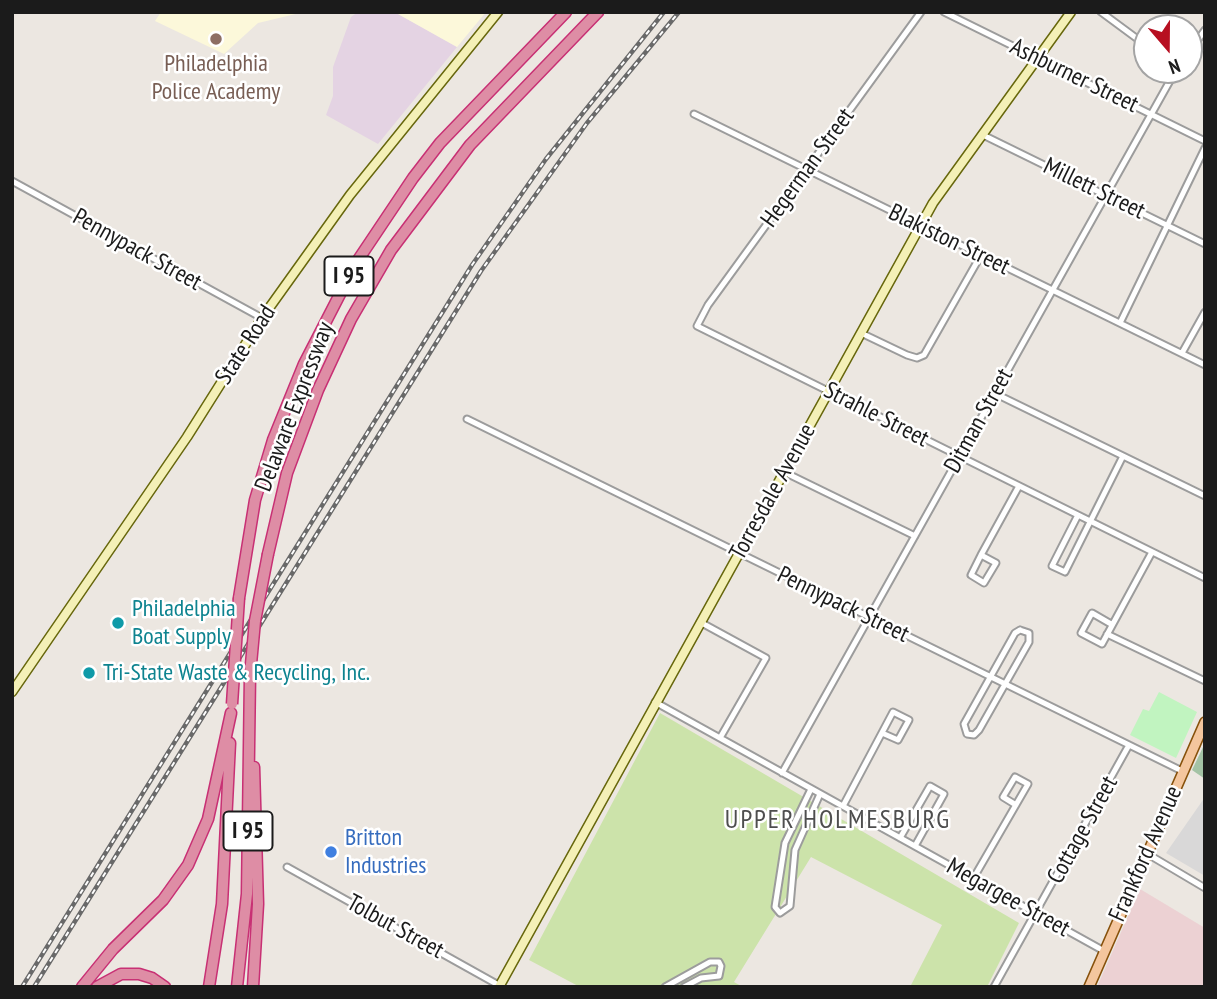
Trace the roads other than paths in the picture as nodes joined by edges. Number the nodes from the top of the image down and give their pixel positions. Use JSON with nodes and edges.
{"nodes":[{"id":1,"x":498,"y":12,"type":"edge"},
{"id":2,"x":566,"y":12,"type":"edge"},
{"id":3,"x":598,"y":12,"type":"edge"},
{"id":4,"x":921,"y":12,"type":"edge"},
{"id":5,"x":944,"y":12,"type":"edge"},
{"id":6,"x":1071,"y":12,"type":"edge"},
{"id":7,"x":1101,"y":12,"type":"edge"},
{"id":8,"x":1133,"y":36,"type":"edge"},
{"id":9,"x":1038,"y":59,"type":"junction"},
{"id":10,"x":1168,"y":84,"type":"edge"},
{"id":11,"x":694,"y":114,"type":"dead end"},
{"id":12,"x":1151,"y":114,"type":"junction"},
{"id":13,"x":983,"y":135,"type":"junction"},
{"id":14,"x":1205,"y":141,"type":"edge"},
{"id":15,"x":1205,"y":148,"type":"edge"},
{"id":16,"x":807,"y":170,"type":"junction"},
{"id":17,"x":12,"y":181,"type":"edge"},
{"id":18,"x":1104,"y":194,"type":"junction"},
{"id":19,"x":1167,"y":225,"type":"junction"},
{"id":20,"x":921,"y":226,"type":"junction"},
{"id":21,"x":1205,"y":244,"type":"edge"},
{"id":22,"x":981,"y":255,"type":"junction"},
{"id":23,"x":1052,"y":290,"type":"junction"},
{"id":24,"x":1205,"y":312,"type":"edge"},
{"id":25,"x":262,"y":318,"type":"junction"},
{"id":26,"x":1120,"y":323,"type":"junction"},
{"id":27,"x":697,"y":326,"type":"joint"},
{"id":28,"x":861,"y":333,"type":"junction"},
{"id":29,"x":1182,"y":353,"type":"junction"},
{"id":30,"x":1205,"y":365,"type":"edge"},
{"id":31,"x":829,"y":392,"type":"junction"},
{"id":32,"x":994,"y":393,"type":"junction"},
{"id":33,"x":467,"y":419,"type":"dead end"},
{"id":34,"x":1124,"y":456,"type":"junction"},
{"id":35,"x":959,"y":457,"type":"junction"},
{"id":36,"x":784,"y":472,"type":"junction"},
{"id":37,"x":1020,"y":486,"type":"junction"},
{"id":38,"x":1205,"y":496,"type":"edge"},
{"id":39,"x":1078,"y":515,"type":"junction"},
{"id":40,"x":1088,"y":520,"type":"junction"},
{"id":41,"x":915,"y":536,"type":"junction"},
{"id":42,"x":1152,"y":552,"type":"junction"},
{"id":43,"x":739,"y":553,"type":"junction"},
{"id":44,"x":982,"y":555,"type":"junction"},
{"id":45,"x":1205,"y":578,"type":"edge"},
{"id":46,"x":870,"y":618,"type":"junction"},
{"id":47,"x":700,"y":622,"type":"junction"},
{"id":48,"x":1111,"y":624,"type":"junction"},
{"id":49,"x":1107,"y":634,"type":"junction"},
{"id":50,"x":990,"y":677,"type":"junction"},
{"id":51,"x":250,"y":680,"type":"junction"},
{"id":52,"x":1205,"y":681,"type":"edge"},
{"id":53,"x":1005,"y":684,"type":"junction"},
{"id":54,"x":12,"y":692,"type":"edge"},
{"id":55,"x":655,"y":702,"type":"junction"},
{"id":56,"x":231,"y":708,"type":"junction"},
{"id":57,"x":1205,"y":723,"type":"edge"},
{"id":58,"x":882,"y":733,"type":"junction"},
{"id":59,"x":720,"y":738,"type":"junction"},
{"id":60,"x":1129,"y":745,"type":"junction"},
{"id":61,"x":1182,"y":771,"type":"junction"},
{"id":62,"x":782,"y":773,"type":"junction"},
{"id":63,"x":811,"y":789,"type":"junction"},
{"id":64,"x":820,"y":794,"type":"junction"},
{"id":65,"x":1016,"y":805,"type":"junction"},
{"id":66,"x":843,"y":806,"type":"junction"},
{"id":67,"x":900,"y":838,"type":"junction"},
{"id":68,"x":915,"y":846,"type":"junction"},
{"id":69,"x":1146,"y":853,"type":"junction"},
{"id":70,"x":287,"y":867,"type":"dead end"},
{"id":71,"x":973,"y":879,"type":"junction"},
{"id":72,"x":1204,"y":886,"type":"edge"},
{"id":73,"x":1036,"y":914,"type":"junction"},
{"id":74,"x":1104,"y":951,"type":"junction"},
{"id":75,"x":257,"y":961,"type":"junction"},
{"id":76,"x":500,"y":986,"type":"edge"},
{"id":77,"x":996,"y":986,"type":"edge"},
{"id":78,"x":82,"y":987,"type":"edge"},
{"id":79,"x":97,"y":987,"type":"edge"},
{"id":80,"x":165,"y":987,"type":"edge"},
{"id":81,"x":209,"y":987,"type":"edge"},
{"id":82,"x":237,"y":987,"type":"edge"},
{"id":83,"x":253,"y":987,"type":"edge"},
{"id":84,"x":259,"y":987,"type":"edge"},
{"id":85,"x":665,"y":987,"type":"edge"},
{"id":86,"x":684,"y":987,"type":"edge"},
{"id":87,"x":1089,"y":987,"type":"edge"}],
"edges":[{"from":1,"to":25,"type":"street","name":"State Road"},
{"from":2,"to":56,"type":"highway","name":"Delaware Expressway","number":"I 95","bridge":true},
{"from":3,"to":51,"type":"highway","name":"Delaware Expressway","number":"I 95","bridge":true},
{"from":4,"to":16,"type":"street","name":"Hegerman Street"},
{"from":5,"to":9,"type":"street","name":"Ashburner Street"},
{"from":6,"to":9,"type":"street","name":"Torresdale Avenue"},
{"from":7,"to":8,"type":"street"},
{"from":9,"to":12,"type":"street","name":"Ashburner Street"},
{"from":9,"to":13,"type":"street","name":"Torresdale Avenue"},
{"from":10,"to":12,"type":"street","name":"Ditman Street"},
{"from":11,"to":16,"type":"street","name":"Blakiston Street"},
{"from":12,"to":14,"type":"street","name":"Ashburner Street"},
{"from":12,"to":18,"type":"street","name":"Ditman Street"},
{"from":13,"to":18,"type":"street","name":"Millett Street"},
{"from":13,"to":20,"type":"street","name":"Torresdale Avenue"},
{"from":15,"to":19,"type":"street"},
{"from":16,"to":20,"type":"street","name":"Blakiston Street"},
{"from":16,"to":27,"type":"street","name":"Hegerman Street"},
{"from":17,"to":25,"type":"street","name":"Pennypack Street"},
{"from":18,"to":19,"type":"street","name":"Millett Street"},
{"from":18,"to":23,"type":"street","name":"Ditman Street"},
{"from":19,"to":21,"type":"street","name":"Millett Street"},
{"from":19,"to":26,"type":"street"},
{"from":20,"to":22,"type":"street","name":"Blakiston Street"},
{"from":20,"to":28,"type":"street","name":"Torresdale Avenue"},
{"from":22,"to":23,"type":"street","name":"Blakiston Street"},
{"from":22,"to":28,"type":"street"},
{"from":23,"to":26,"type":"street","name":"Blakiston Street"},
{"from":23,"to":32,"type":"street","name":"Ditman Street"},
{"from":24,"to":29,"type":"street"},
{"from":25,"to":54,"type":"street","name":"State Road"},
{"from":26,"to":29,"type":"street","name":"Blakiston Street"},
{"from":27,"to":31,"type":"street","name":"Strahle Street"},
{"from":28,"to":31,"type":"street","name":"Torresdale Avenue"},
{"from":29,"to":30,"type":"street","name":"Blakiston Street"},
{"from":31,"to":35,"type":"street","name":"Strahle Street"},
{"from":31,"to":36,"type":"street","name":"Torresdale Avenue"},
{"from":32,"to":34,"type":"street"},
{"from":32,"to":35,"type":"street","name":"Ditman Street"},
{"from":33,"to":43,"type":"street","name":"Pennypack Street"},
{"from":34,"to":38,"type":"street"},
{"from":34,"to":40,"type":"street"},
{"from":35,"to":37,"type":"street","name":"Strahle Street"},
{"from":35,"to":41,"type":"street","name":"Ditman Street"},
{"from":36,"to":41,"type":"street"},
{"from":36,"to":43,"type":"street","name":"Torresdale Avenue"},
{"from":37,"to":39,"type":"street","name":"Strahle Street"},
{"from":37,"to":44,"type":"street"},
{"from":39,"to":40,"type":"street","name":"Strahle Street"},
{"from":39,"to":40,"type":"street"},
{"from":40,"to":42,"type":"street","name":"Strahle Street"},
{"from":41,"to":46,"type":"street","name":"Ditman Street"},
{"from":42,"to":45,"type":"street","name":"Strahle Street"},
{"from":42,"to":48,"type":"street"},
{"from":43,"to":46,"type":"street","name":"Pennypack Street"},
{"from":43,"to":47,"type":"street","name":"Torresdale Avenue"},
{"from":44,"to":44,"type":"street"},
{"from":46,"to":50,"type":"street","name":"Pennypack Street"},
{"from":46,"to":62,"type":"street","name":"Ditman Street"},
{"from":47,"to":55,"type":"street","name":"Torresdale Avenue"},
{"from":47,"to":59,"type":"street"},
{"from":48,"to":49,"type":"street"},
{"from":48,"to":49,"type":"street"},
{"from":49,"to":52,"type":"street"},
{"from":50,"to":53,"type":"street","name":"Pennypack Street"},
{"from":50,"to":53,"type":"street"},
{"from":50,"to":53,"type":"street"},
{"from":51,"to":75,"type":"highway"},
{"from":51,"to":82,"type":"highway","name":"Delaware Expressway","number":"I 95"},
{"from":53,"to":60,"type":"street","name":"Pennypack Street"},
{"from":55,"to":59,"type":"street","name":"Megargee Street"},
{"from":55,"to":76,"type":"street","name":"Torresdale Avenue"},
{"from":56,"to":78,"type":"highway"},
{"from":56,"to":81,"type":"highway","name":"Delaware Expressway","number":"I 95"},
{"from":57,"to":61,"type":"main road","name":"Frankford Avenue"},
{"from":58,"to":58,"type":"street"},
{"from":58,"to":66,"type":"street"},
{"from":59,"to":62,"type":"street","name":"Megargee Street"},
{"from":60,"to":61,"type":"street","name":"Pennypack Street"},
{"from":60,"to":73,"type":"street","name":"Cottage Street"},
{"from":61,"to":69,"type":"main road","name":"Frankford Avenue"},
{"from":62,"to":63,"type":"street","name":"Megargee Street"},
{"from":63,"to":64,"type":"street","name":"Megargee Street"},
{"from":63,"to":64,"type":"street"},
{"from":64,"to":66,"type":"street","name":"Megargee Street"},
{"from":65,"to":65,"type":"street"},
{"from":65,"to":71,"type":"street"},
{"from":66,"to":67,"type":"street","name":"Megargee Street"},
{"from":67,"to":68,"type":"street","name":"Megargee Street"},
{"from":67,"to":68,"type":"street"},
{"from":68,"to":71,"type":"street","name":"Megargee Street"},
{"from":69,"to":72,"type":"street"},
{"from":69,"to":74,"type":"main road","name":"Frankford Avenue"},
{"from":70,"to":76,"type":"street","name":"Tolbut Street"},
{"from":71,"to":73,"type":"street","name":"Megargee Street"},
{"from":73,"to":74,"type":"street","name":"Megargee Street"},
{"from":73,"to":77,"type":"street","name":"Cottage Street"},
{"from":74,"to":87,"type":"main road","name":"Frankford Avenue"},
{"from":75,"to":83,"type":"highway"},
{"from":75,"to":84,"type":"highway"},
{"from":79,"to":80,"type":"highway"},
{"from":85,"to":86,"type":"street"}]}
